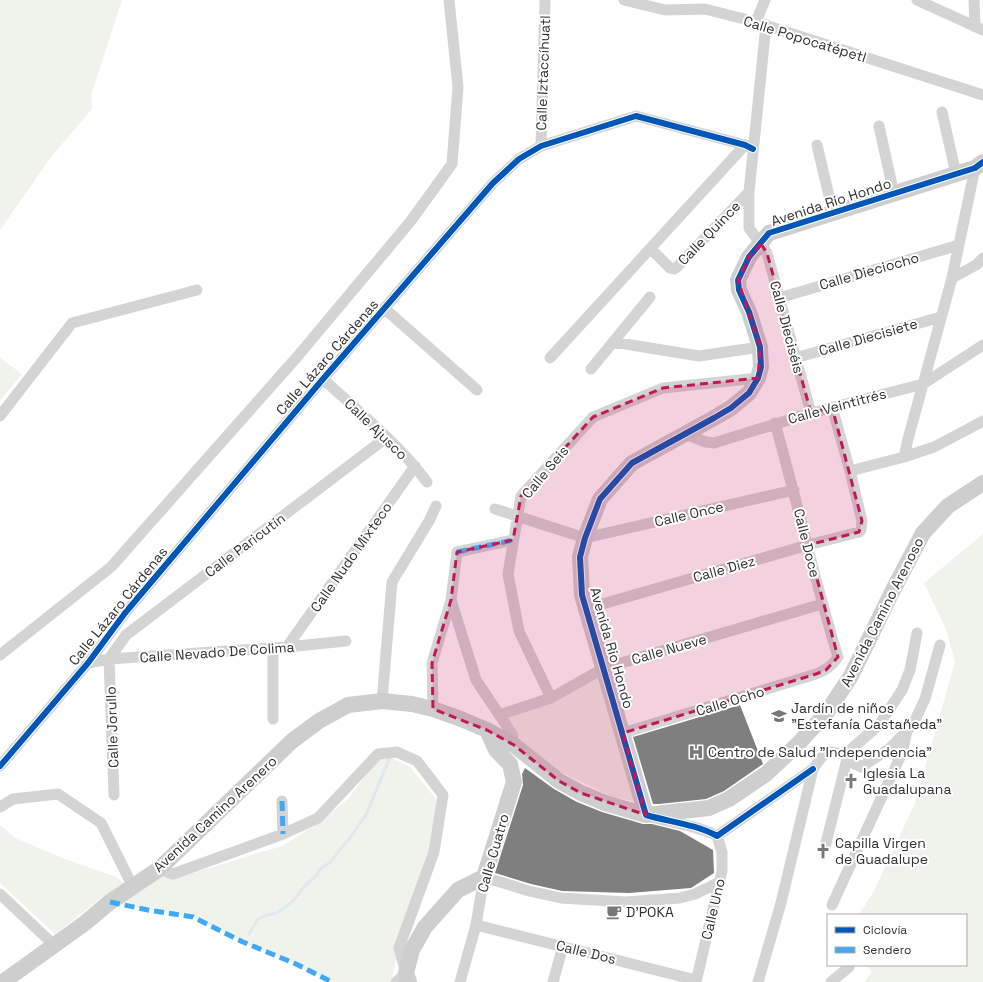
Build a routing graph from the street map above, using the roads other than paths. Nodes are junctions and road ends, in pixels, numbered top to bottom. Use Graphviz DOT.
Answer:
graph roads {
  1 [pos="449,0"];
  2 [pos="546,0"];
  3 [pos="624,0"];
  4 [pos="766,0"];
  5 [pos="917,0"];
  6 [pos="974,0"];
  7 [pos="761,24"];
  8 [pos="979,29"];
  9 [pos="983,95"];
  10 [pos="942,112"];
  11 [pos="879,126"];
  12 [pos="817,145"];
  13 [pos="541,146"];
  14 [pos="749,147"];
  15 [pos="979,165"];
  16 [pos="956,174"];
  17 [pos="749,192"];
  18 [pos="894,194"];
  19 [pos="833,213"];
  20 [pos="761,244"];
  21 [pos="959,245"];
  22 [pos="651,249"];
  23 [pos="983,258"];
  24 [pos="952,278"];
  25 [pos="197,290"];
  26 [pos="650,296"];
  27 [pos="779,298"];
  28 [pos="385,309"];
  29 [pos="941,317"];
  30 [pos="613,342"];
  31 [pos="983,345"];
  32 [pos="760,347"];
  33 [pos="550,358"];
  34 [pos="795,358"];
  35 [pos="591,369"];
  36 [pos="758,378"];
  37 [pos="323,379"];
  38 [pos="923,384"];
  39 [pos="477,390"];
  40 [pos="832,407"];
  41 [pos="811,412"];
  42 [pos="0,416"];
  43 [pos="983,422"];
  44 [pos="776,423"];
  45 [pos="685,434"];
  46 [pos="387,437"];
  47 [pos="904,457"];
  48 [pos="415,466"];
  49 [pos="850,471"];
  50 [pos="427,482"];
  51 [pos="983,482"];
  52 [pos="794,490"];
  53 [pos="436,506"];
  54 [pos="495,508"];
  55 [pos="517,515"];
  56 [pos="585,538"];
  57 [pos="513,540"];
  58 [pos="808,546"];
  59 [pos="451,600"];
  60 [pos="822,604"];
  61 [pos="585,609"];
  62 [pos="917,632"];
  63 [pos="346,642"];
  64 [pos="940,645"];
  65 [pos="287,647"];
  66 [pos="273,648"];
  67 [pos="0,655"];
  68 [pos="109,659"];
  69 [pos="88,663"];
  70 [pos="834,663"];
  71 [pos="604,668"];
  72 [pos="551,698"];
  73 [pos="382,701"];
  74 [pos="433,709"];
  75 [pos="499,715"];
  76 [pos="273,719"];
  77 [pos="487,730"];
  78 [pos="907,731"];
  79 [pos="623,733"];
  80 [pos="514,745"];
  81 [pos="848,755"];
  82 [pos="0,766"];
  83 [pos="814,769"];
  84 [pos="114,795"];
  85 [pos="282,801"];
  86 [pos="0,807"];
  87 [pos="646,815"];
  88 [pos="283,834"];
  89 [pos="717,836"];
  90 [pos="825,848"];
  91 [pos="159,869"];
  92 [pos="484,877"];
  93 [pos="720,882"];
  94 [pos="133,886"];
  95 [pos="0,894"];
  96 [pos="832,905"];
  97 [pos="476,925"];
  98 [pos="55,946"];
  99 [pos="563,946"];
  100 [pos="849,967"];
  101 [pos="404,979"];
  102 [pos="696,981"];
  103 [pos="3,982"];
  104 [pos="460,982"];
  105 [pos="553,982"];
  106 [pos="758,982"];
  107 [pos="831,982"];
  1 -- 67 [label="street"];
  2 -- 13 [label="street, Calle Iztaccíhuatl"];
  3 -- 7 [label="street, Calle Popocatépetl"];
  4 -- 7 [label="street, Calle Dieciséis"];
  5 -- 8 [label="street"];
  6 -- 8 [label="street"];
  7 -- 9 [label="street, Calle Popocatépetl"];
  7 -- 14 [label="street, Calle Dieciséis"];
  10 -- 16 [label="street"];
  11 -- 18 [label="street"];
  12 -- 19 [label="street"];
  13 -- 14 [label="street, Calle Lázaro Cárdenas"];
  13 -- 28 [label="street, Calle Lázaro Cárdenas"];
  14 -- 17 [label="street, Calle Dieciséis"];
  14 -- 22 [label="street"];
  15 -- 16 [label="main road, Avenida Río Hondo"];
  15 -- 21 [label="street"];
  16 -- 18 [label="main road, Avenida Río Hondo"];
  17 -- 20 [label="street, Calle Dieciséis"];
  17 -- 22 [label="street, Calle Quince"];
  18 -- 19 [label="main road, Avenida Río Hondo"];
  19 -- 20 [label="main road, Avenida Río Hondo"];
  20 -- 27 [label="street, Calle Dieciséis"];
  20 -- 32 [label="main road, Avenida Río Hondo"];
  21 -- 24 [label="street"];
  21 -- 27 [label="street, Calle Dieciocho"];
  22 -- 33 [label="street"];
  23 -- 24 [label="street"];
  24 -- 29 [label="street"];
  25 -- 42 [label="street"];
  26 -- 30 [label="street"];
  27 -- 34 [label="street, Calle Dieciséis"];
  28 -- 37 [label="street, Calle Lázaro Cárdenas"];
  28 -- 39 [label="street"];
  29 -- 34 [label="street, Calle Diecisiete"];
  29 -- 38 [label="street"];
  30 -- 32 [label="street"];
  30 -- 35 [label="street"];
  31 -- 38 [label="street, Calle Veintitrés"];
  32 -- 36 [label="main road, Avenida Río Hondo"];
  34 -- 41 [label="street, Calle Dieciséis"];
  36 -- 45 [label="main road, Avenida Río Hondo"];
  36 -- 55 [label="street, Calle Seis"];
  37 -- 46 [label="street, Calle Ajusco"];
  37 -- 69 [label="street, Calle Lázaro Cárdenas"];
  38 -- 40 [label="street, Calle Veintitrés"];
  38 -- 47 [label="street"];
  40 -- 41 [label="street, Calle Veintitrés"];
  40 -- 49 [label="street"];
  41 -- 44 [label="street, Calle Veintitrés"];
  43 -- 47 [label="street"];
  44 -- 45 [label="street, Calle Veintitrés"];
  44 -- 52 [label="street, Calle Doce"];
  45 -- 56 [label="main road, Avenida Río Hondo"];
  46 -- 48 [label="street, Calle Ajusco"];
  46 -- 68 [label="street, Calle Paricutín"];
  47 -- 49 [label="street"];
  48 -- 50 [label="street, Calle Ajusco"];
  48 -- 65 [label="street, Calle Nudo Mixteco"];
  49 -- 58 [label="street, Calle Diez"];
  51 -- 87 [label="main road, Avenida Camino Arenoso"];
  52 -- 56 [label="street, Calle Once"];
  52 -- 58 [label="street, Calle Doce"];
  53 -- 73 [label="street"];
  54 -- 55 [label="street"];
  55 -- 56 [label="street"];
  55 -- 57 [label="street, Calle Seis"];
  56 -- 61 [label="main road, Avenida Río Hondo"];
  57 -- 59 [label="street"];
  57 -- 72 [label="street, Calle Seis"];
  58 -- 60 [label="street, Calle Doce"];
  58 -- 61 [label="street, Calle Diez"];
  59 -- 74 [label="street"];
  59 -- 75 [label="street"];
  60 -- 70 [label="street, Calle Doce"];
  60 -- 71 [label="street, Calle Nueve"];
  61 -- 71 [label="main road, Avenida Río Hondo"];
  62 -- 81 [label="street"];
  63 -- 65 [label="street, Calle Nevado De Colima"];
  64 -- 78 [label="street"];
  65 -- 66 [label="street, Calle Nevado De Colima"];
  66 -- 68 [label="street, Calle Nevado De Colima"];
  66 -- 76 [label="street"];
  68 -- 69 [label="street, Calle Nevado De Colima"];
  68 -- 84 [label="street, Calle Jorullo"];
  69 -- 82 [label="street, Calle Lázaro Cárdenas"];
  70 -- 79 [label="street, Calle Ocho"];
  71 -- 72 [label="street, Calle Nueve"];
  71 -- 79 [label="main road, Avenida Río Hondo"];
  72 -- 75 [label="street, Calle Nueve"];
  73 -- 74 [label="main road, Avenida Camino Arenoso"];
  73 -- 91 [label="main road, Avenida Camino Arenero"];
  74 -- 77 [label="main road, Avenida Camino Arenoso"];
  75 -- 80 [label="street"];
  77 -- 80 [label="main road, Avenida Camino Arenoso"];
  77 -- 92 [label="main road, Calle Cuatro"];
  78 -- 81 [label="street"];
  78 -- 96 [label="street"];
  79 -- 87 [label="main road, Avenida Río Hondo"];
  80 -- 87 [label="main road, Avenida Camino Arenoso"];
  81 -- 83 [label="street"];
  81 -- 90 [label="street"];
  83 -- 89 [label="street"];
  83 -- 106 [label="street"];
  85 -- 88 [label="street"];
  86 -- 94 [label="street"];
  87 -- 89 [label="street"];
  88 -- 91 [label="street"];
  88 -- 101 [label="street"];
  89 -- 93 [label="street, Calle Uno"];
  91 -- 94 [label="main road, Avenida Camino Arenero"];
  92 -- 93 [label="street"];
  92 -- 97 [label="street, Calle Cuatro"];
  92 -- 101 [label="main road"];
  93 -- 102 [label="street, Calle Uno"];
  94 -- 98 [label="main road, Avenida Camino Arenero"];
  95 -- 98 [label="street"];
  97 -- 99 [label="street, Calle Dos"];
  97 -- 104 [label="street, Calle Cuatro"];
  98 -- 103 [label="main road, Avenida Camino Arenero"];
  99 -- 102 [label="street, Calle Dos"];
  99 -- 105 [label="street"];
  100 -- 107 [label="street"];
}
